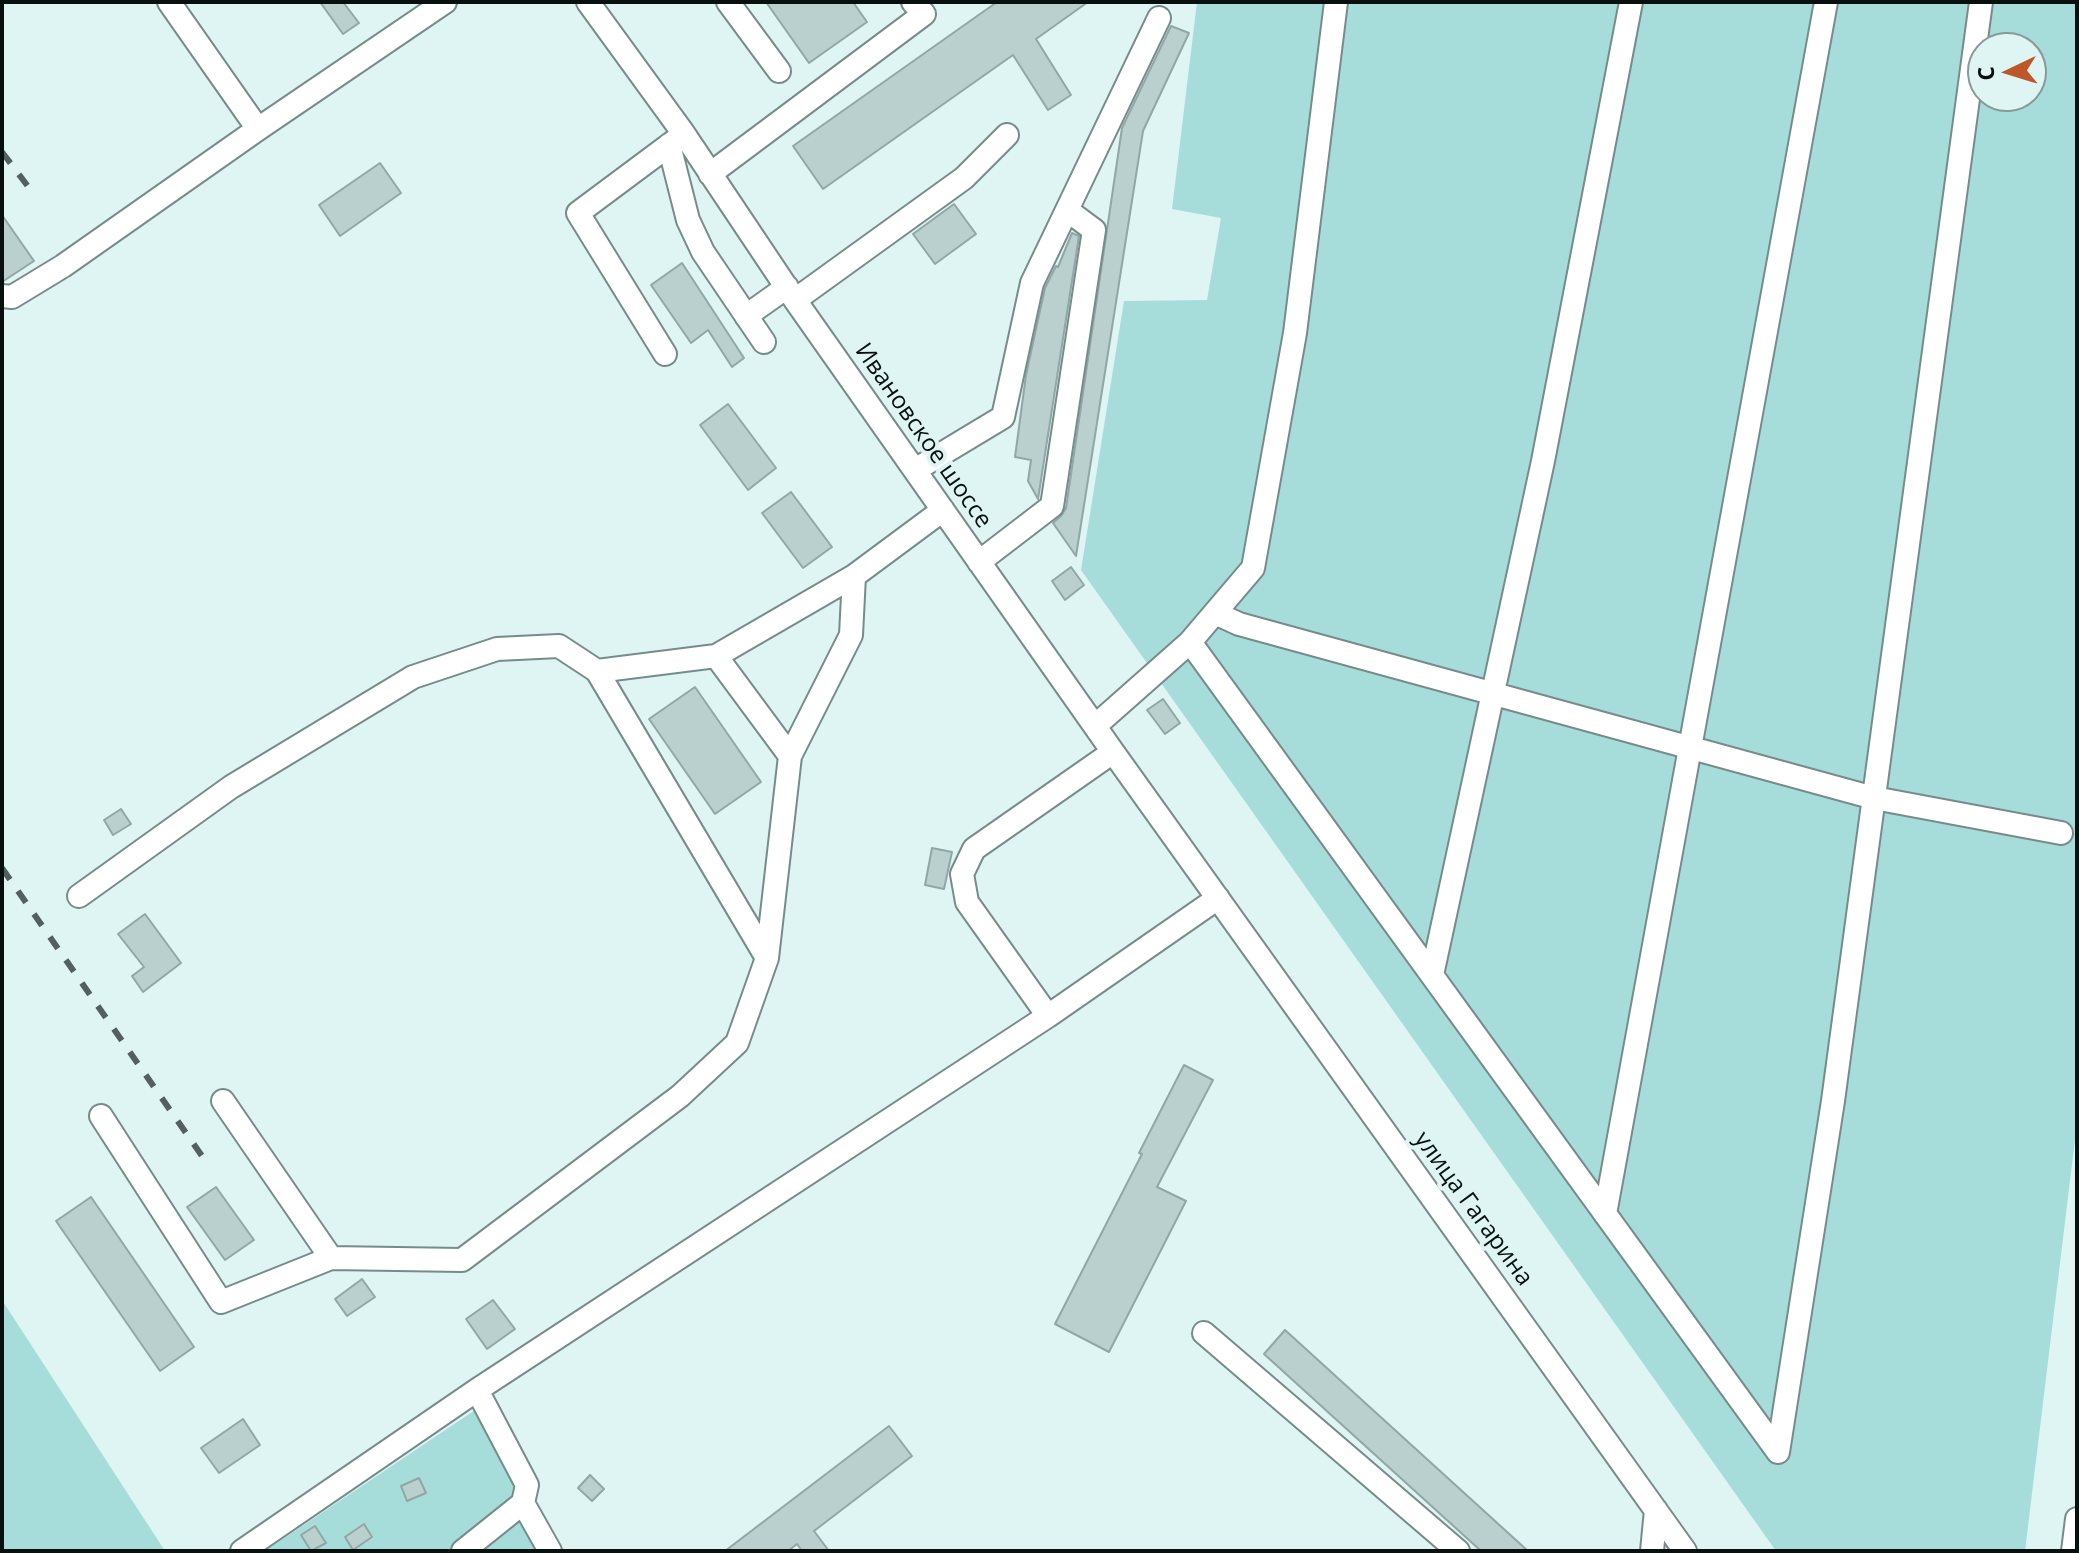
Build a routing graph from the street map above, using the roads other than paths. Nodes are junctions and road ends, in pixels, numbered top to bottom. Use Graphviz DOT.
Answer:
graph roads {
  1 [pos="169,2"];
  2 [pos="445,2"];
  3 [pos="588,2"];
  4 [pos="728,2"];
  5 [pos="913,2"];
  6 [pos="1336,2"];
  7 [pos="1631,2"];
  8 [pos="1826,2"];
  9 [pos="1981,2"];
  10 [pos="1159,18"];
  11 [pos="779,71"];
  12 [pos="258,129"];
  13 [pos="1007,135"];
  14 [pos="677,140"];
  15 [pos="710,174"];
  16 [pos="1067,210"];
  17 [pos="791,294"];
  18 [pos="2,296"];
  19 [pos="746,316"];
  20 [pos="764,342"];
  21 [pos="665,354"];
  22 [pos="915,470"];
  23 [pos="943,510"];
  24 [pos="979,562"];
  25 [pos="854,576"];
  26 [pos="1215,613"];
  27 [pos="1190,642"];
  28 [pos="716,656"];
  29 [pos="597,671"];
  30 [pos="1492,695"];
  31 [pos="1095,726"];
  32 [pos="1690,748"];
  33 [pos="1113,752"];
  34 [pos="790,756"];
  35 [pos="1874,798"];
  36 [pos="2061,833"];
  37 [pos="79,896"];
  38 [pos="1218,898"];
  39 [pos="767,958"];
  40 [pos="1432,975"];
  41 [pos="1048,1016"];
  42 [pos="223,1101"];
  43 [pos="101,1116"];
  44 [pos="1605,1214"];
  45 [pos="331,1258"];
  46 [pos="1204,1333"];
  47 [pos="477,1390"];
  48 [pos="523,1503"];
  49 [pos="1656,1510"];
  50 [pos="2077,1519"];
  51 [pos="242,1551"];
  52 [pos="463,1551"];
  53 [pos="550,1551"];
  54 [pos="1458,1551"];
  55 [pos="1652,1551"];
  56 [pos="1685,1551"];
  57 [pos="2073,1551"];
  1 -- 12 [label="street"];
  2 -- 12 [label="street"];
  3 -- 14 [label="street, Ивановское шоссе"];
  4 -- 11 [label="street"];
  5 -- 15 [label="street"];
  6 -- 26 [label="street"];
  7 -- 30 [label="street"];
  8 -- 32 [label="street"];
  9 -- 35 [label="street"];
  10 -- 16 [label="street"];
  12 -- 18 [label="street"];
  13 -- 17 [label="street"];
  14 -- 15 [label="street, Ивановское шоссе"];
  14 -- 19 [label="street"];
  14 -- 21 [label="street"];
  15 -- 17 [label="street, Ивановское шоссе"];
  16 -- 22 [label="street"];
  16 -- 24 [label="street"];
  17 -- 19 [label="street"];
  17 -- 22 [label="street, Ивановское шоссе"];
  19 -- 20 [label="street"];
  22 -- 23 [label="street, Ивановское шоссе"];
  23 -- 24 [label="street, Ивановское шоссе"];
  23 -- 25 [label="street"];
  24 -- 31 [label="street, Ивановское шоссе"];
  25 -- 28 [label="street"];
  25 -- 34 [label="street"];
  26 -- 27 [label="street"];
  26 -- 30 [label="street"];
  27 -- 31 [label="street"];
  27 -- 40 [label="street"];
  28 -- 29 [label="street"];
  28 -- 34 [label="street"];
  29 -- 37 [label="street"];
  29 -- 39 [label="street"];
  30 -- 32 [label="street"];
  30 -- 40 [label="street"];
  31 -- 33 [label="street, Ивановское шоссе"];
  32 -- 35 [label="street"];
  32 -- 44 [label="street"];
  33 -- 38 [label="street, Ивановское шоссе"];
  33 -- 41 [label="street"];
  34 -- 39 [label="street"];
  35 -- 36 [label="street"];
  35 -- 44 [label="street"];
  38 -- 41 [label="street"];
  38 -- 49 [label="street, улица Гагарина"];
  39 -- 45 [label="street"];
  40 -- 44 [label="street"];
  41 -- 47 [label="street"];
  42 -- 45 [label="street"];
  43 -- 45 [label="street"];
  46 -- 54 [label="street"];
  47 -- 48 [label="street"];
  47 -- 51 [label="street"];
  48 -- 52 [label="street"];
  48 -- 53 [label="street"];
  49 -- 55 [label="street"];
  49 -- 56 [label="street, улица Гагарина"];
  50 -- 57 [label="street"];
}
